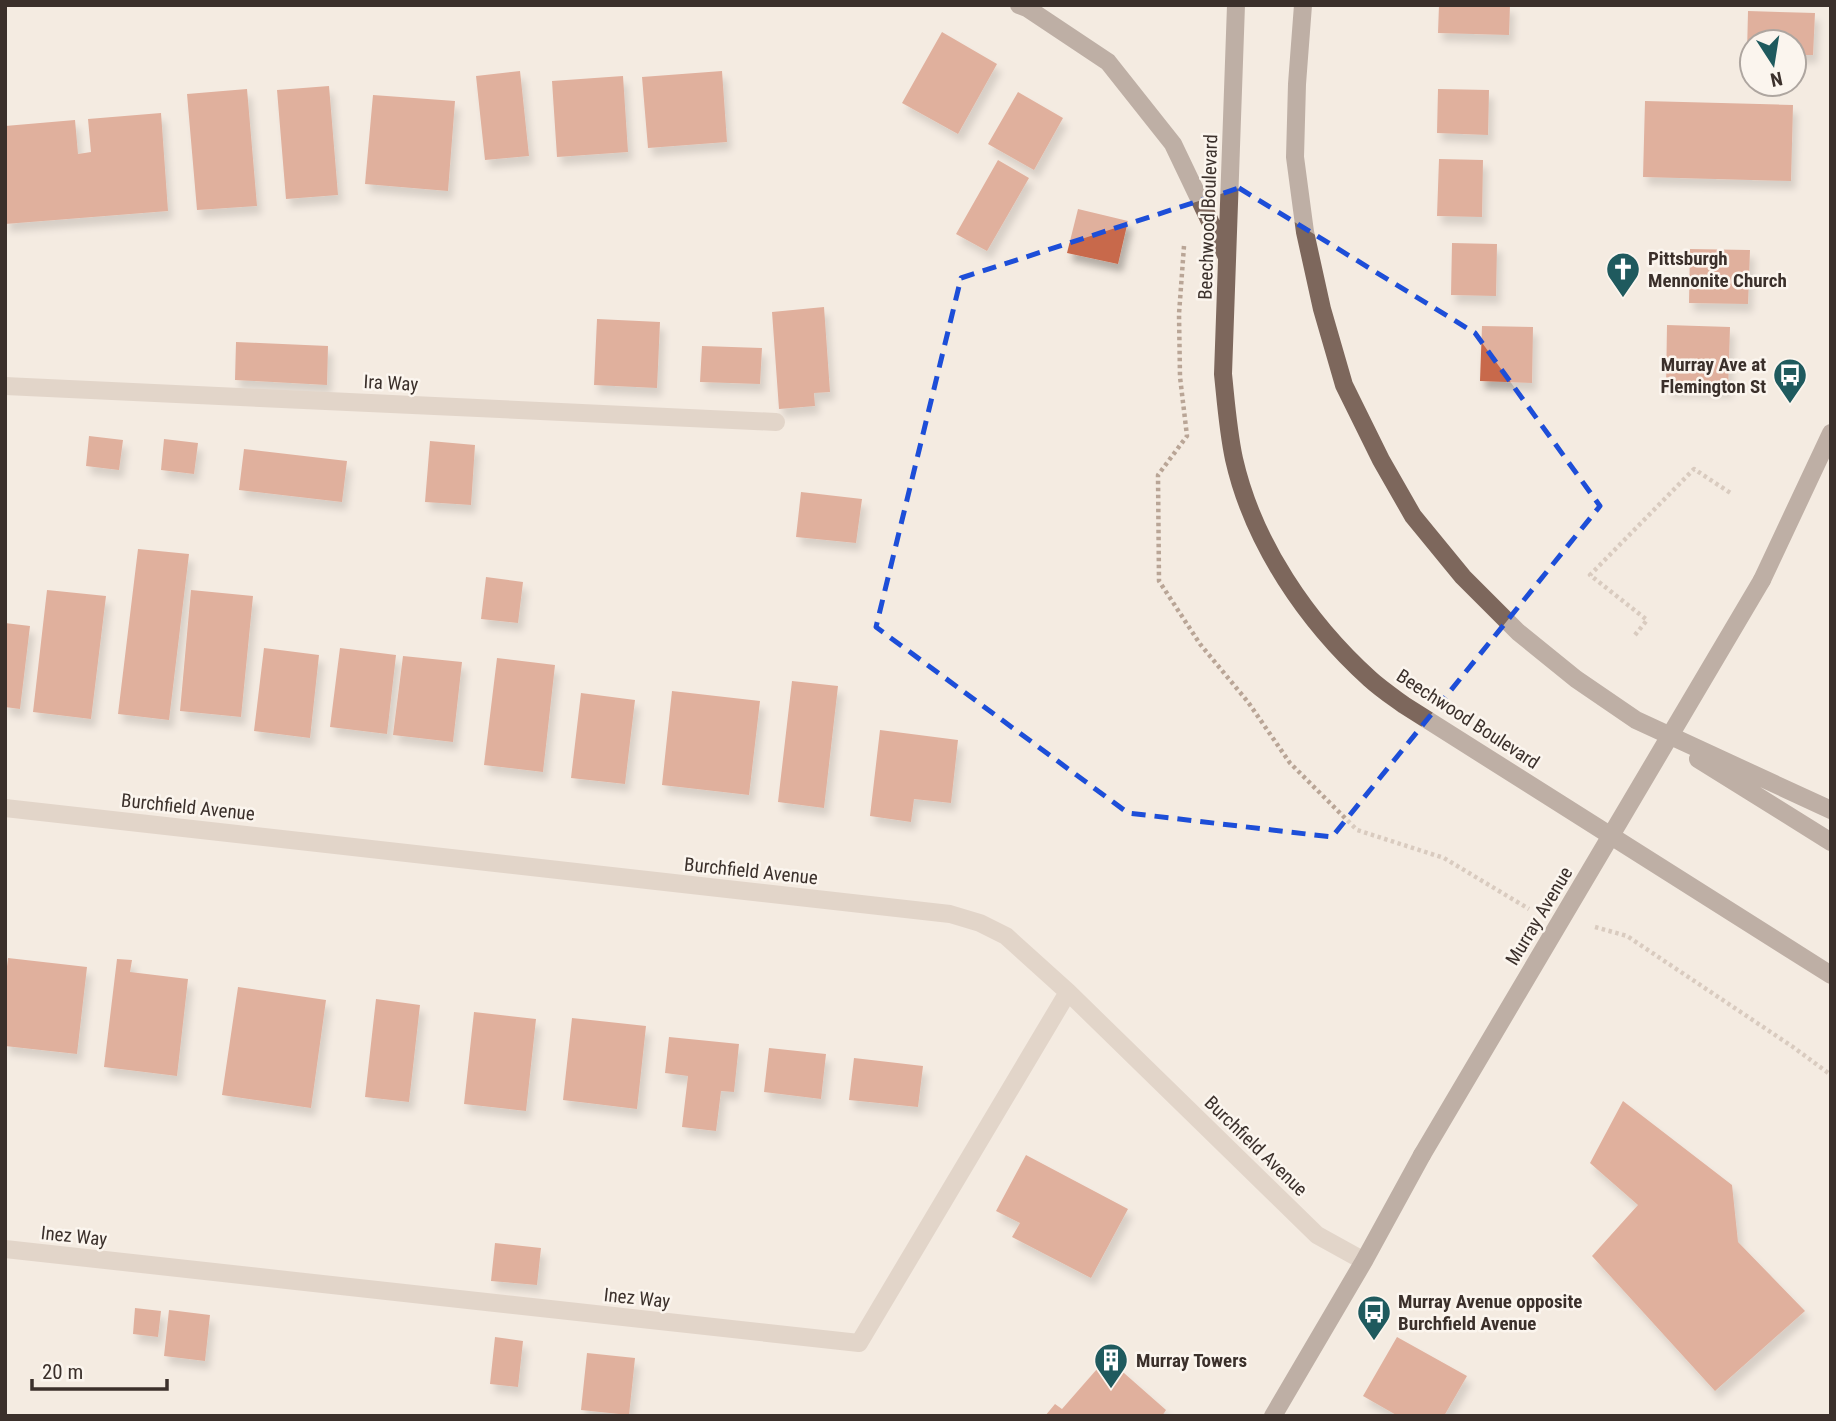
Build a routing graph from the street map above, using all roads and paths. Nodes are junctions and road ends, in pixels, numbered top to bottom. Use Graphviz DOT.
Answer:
graph roads {
  1 [pos="1236,5"];
  2 [pos="1303,5"];
  3 [pos="1025,6"];
  4 [pos="1185,238"];
  5 [pos="1227,258"];
  6 [pos="5,386"];
  7 [pos="776,422"];
  8 [pos="1831,433"];
  9 [pos="1732,494"];
  10 [pos="1635,635"];
  11 [pos="1636,720"];
  12 [pos="5,808"];
  13 [pos="1831,810"];
  14 [pos="1831,842"];
  15 [pos="1539,912"];
  16 [pos="1589,925"];
  17 [pos="1831,975"];
  18 [pos="1068,992"];
  19 [pos="1831,1076"];
  20 [pos="5,1250"];
  21 [pos="1364,1261"];
  22 [pos="1273,1416"];
  1 -- 5 [label="main road, Beechwood Boulevard"];
  2 -- 11 [label="main road"];
  3 -- 5 [label="main road"];
  4 -- 15 [label="path"];
  5 -- 17 [label="main road, Beechwood Boulevard"];
  6 -- 7 [label="street, Ira Way"];
  8 -- 21 [label="main road, Murray Avenue, bridge"];
  9 -- 10 [label="path"];
  11 -- 13 [label="main road"];
  11 -- 14 [label="main road"];
  12 -- 18 [label="street, Burchfield Avenue"];
  16 -- 19 [label="path"];
  18 -- 20 [label="street, Inez Way"];
  18 -- 21 [label="street, Burchfield Avenue"];
  21 -- 22 [label="main road, Murray Avenue"];
}
